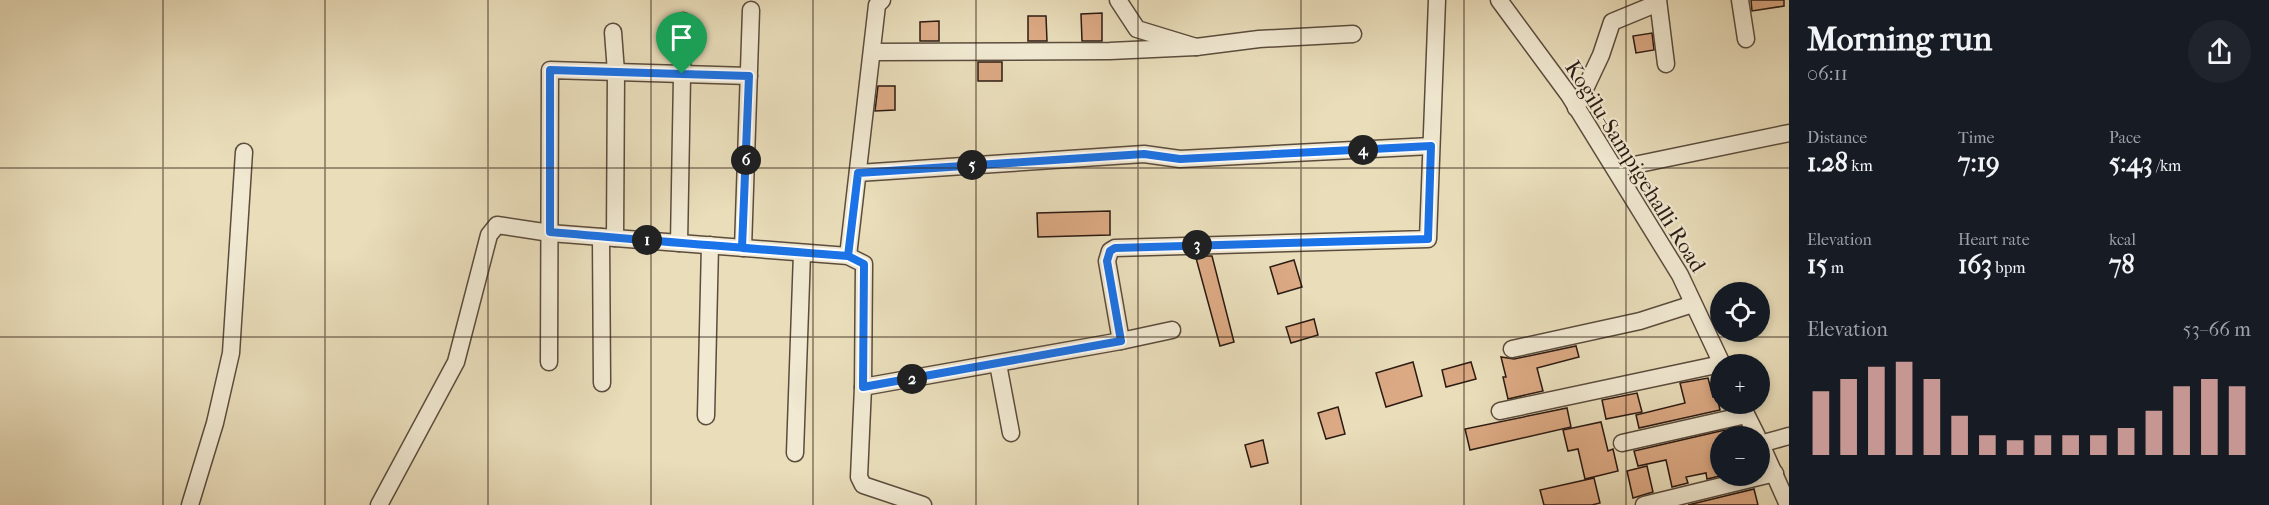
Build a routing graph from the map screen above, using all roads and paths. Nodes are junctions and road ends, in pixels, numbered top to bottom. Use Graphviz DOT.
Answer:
graph roads {
  1 [pos="882,0"];
  2 [pos="1118,0"];
  3 [pos="1437,0"];
  4 [pos="1499,0"];
  5 [pos="1740,0"];
  6 [pos="1658,2"];
  7 [pos="751,10"];
  8 [pos="683,21"];
  9 [pos="612,32"];
  10 [pos="1353,34"];
  11 [pos="1746,39"];
  12 [pos="1196,47"];
  13 [pos="872,52"];
  14 [pos="1666,64"];
  15 [pos="616,72"];
  16 [pos="682,74"];
  17 [pos="749,76"];
  18 [pos="1576,108"];
  19 [pos="1789,133"];
  20 [pos="1431,146"];
  21 [pos="244,153"];
  22 [pos="1615,169"];
  23 [pos="858,173"];
  24 [pos="550,232"];
  25 [pos="608,237"];
  26 [pos="679,243"];
  27 [pos="710,245"];
  28 [pos="742,248"];
  29 [pos="802,253"];
  30 [pos="848,256"];
  31 [pos="1693,304"];
  32 [pos="1172,330"];
  33 [pos="1121,341"];
  34 [pos="1512,349"];
  35 [pos="1717,354"];
  36 [pos="549,362"];
  37 [pos="998,364"];
  38 [pos="1710,367"];
  39 [pos="602,383"];
  40 [pos="863,387"];
  41 [pos="1500,411"];
  42 [pos="1726,414"];
  43 [pos="706,416"];
  44 [pos="1011,433"];
  45 [pos="1789,436"];
  46 [pos="1770,439"];
  47 [pos="1622,443"];
  48 [pos="795,453"];
  49 [pos="1770,463"];
  50 [pos="1775,473"];
  51 [pos="190,505"];
  52 [pos="379,505"];
  53 [pos="923,505"];
  54 [pos="1644,505"];
  55 [pos="1788,505"];
  1 -- 13 [label="street"];
  2 -- 12 [label="street"];
  3 -- 20 [label="street"];
  4 -- 18 [label="street, Kogilu-Sampigehalli Road"];
  5 -- 11 [label="street"];
  6 -- 14 [label="street"];
  6 -- 18 [label="street"];
  7 -- 17 [label="street"];
  8 -- 16 [label="street"];
  9 -- 15 [label="street"];
  10 -- 12 [label="street"];
  12 -- 13 [label="street"];
  13 -- 23 [label="street"];
  15 -- 16 [label="street"];
  15 -- 24 [label="street"];
  15 -- 25 [label="street"];
  16 -- 17 [label="street"];
  16 -- 26 [label="street"];
  17 -- 28 [label="street"];
  18 -- 22 [label="street, Kogilu-Sampigehalli Road"];
  19 -- 22 [label="street"];
  20 -- 23 [label="street"];
  20 -- 33 [label="street"];
  21 -- 51 [label="street"];
  22 -- 31 [label="street, Kogilu-Sampigehalli Road"];
  23 -- 30 [label="street"];
  24 -- 25 [label="street"];
  24 -- 36 [label="street"];
  24 -- 52 [label="street"];
  25 -- 26 [label="street"];
  25 -- 39 [label="street"];
  26 -- 27 [label="street"];
  27 -- 28 [label="street"];
  27 -- 43 [label="street"];
  28 -- 29 [label="street"];
  29 -- 30 [label="street"];
  29 -- 48 [label="street"];
  30 -- 40 [label="street"];
  31 -- 34 [label="street"];
  31 -- 35 [label="street, Kogilu-Sampigehalli Road"];
  32 -- 33 [label="street"];
  33 -- 37 [label="street"];
  37 -- 40 [label="street"];
  37 -- 44 [label="street"];
  38 -- 41 [label="street"];
  40 -- 53 [label="street"];
  42 -- 47 [label="street"];
  45 -- 46 [label="street"];
  49 -- 50 [label="street"];
  50 -- 54 [label="street"];
  50 -- 55 [label="street"];
}
